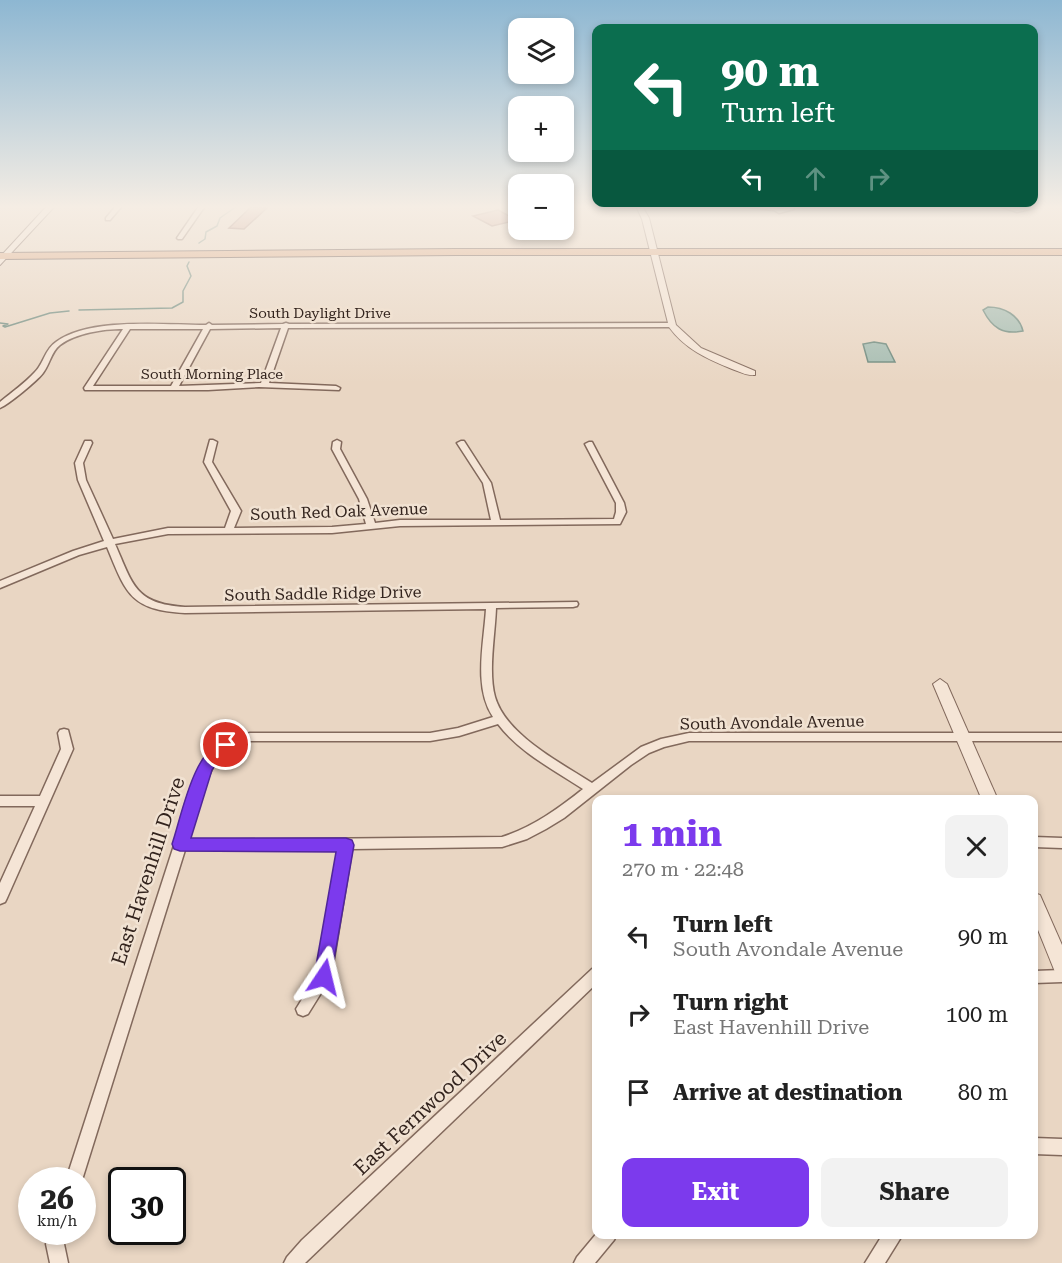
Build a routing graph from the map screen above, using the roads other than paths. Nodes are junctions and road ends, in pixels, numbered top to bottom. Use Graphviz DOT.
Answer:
graph roads {
  1 [pos="656,265"];
  2 [pos="672,324"];
  3 [pos="209,325"];
  4 [pos="286,325"];
  5 [pos="128,326"];
  6 [pos="752,373"];
  7 [pos="264,386"];
  8 [pos="174,388"];
  9 [pos="336,388"];
  10 [pos="0,406"];
  11 [pos="213,442"];
  12 [pos="337,442"];
  13 [pos="88,443"];
  14 [pos="461,443"];
  15 [pos="589,444"];
  16 [pos="496,522"];
  17 [pos="371,525"];
  18 [pos="229,530"];
  19 [pos="110,542"];
  20 [pos="0,585"];
  21 [pos="573,604"];
  22 [pos="491,605"];
  23 [pos="940,684"];
  24 [pos="500,719"];
  25 [pos="64,733"];
  26 [pos="963,736"];
  27 [pos="1062,736"];
  28 [pos="592,789"];
  29 [pos="988,795"];
  30 [pos="0,801"];
  31 [pos="44,801"];
  32 [pos="1038,842"];
  33 [pos="1062,843"];
  34 [pos="180,844"];
  35 [pos="346,845"];
  36 [pos="0,898"];
  37 [pos="1038,909"];
  38 [pos="1062,966"];
  39 [pos="1038,976"];
  40 [pos="1062,976"];
  41 [pos="592,979"];
  42 [pos="303,1010"];
  43 [pos="1038,1146"];
  44 [pos="1062,1147"];
  45 [pos="78,1167"];
  46 [pos="604,1239"];
  47 [pos="891,1239"];
  48 [pos="55,1245"];
  49 [pos="58,1263"];
  50 [pos="293,1263"];
  51 [pos="583,1263"];
  52 [pos="874,1263"];
  1 -- 2 [label="street"];
  2 -- 4 [label="street, South Daylight Drive"];
  2 -- 6 [label="street"];
  3 -- 4 [label="street, South Daylight Drive"];
  3 -- 5 [label="street, South Daylight Drive"];
  3 -- 8 [label="street"];
  4 -- 7 [label="street"];
  5 -- 8 [label="street, South Morning Place"];
  5 -- 10 [label="street, South Daylight Drive"];
  7 -- 8 [label="street, South Morning Place"];
  7 -- 9 [label="street, South Morning Place"];
  11 -- 18 [label="street"];
  12 -- 17 [label="street"];
  13 -- 19 [label="street, South Saddle Ridge Drive"];
  14 -- 16 [label="street"];
  15 -- 16 [label="street, South Red Oak Avenue"];
  16 -- 17 [label="street, South Red Oak Avenue"];
  17 -- 18 [label="street, South Red Oak Avenue"];
  18 -- 19 [label="street, South Red Oak Avenue"];
  19 -- 20 [label="street, South Red Oak Avenue"];
  19 -- 22 [label="street, South Saddle Ridge Drive"];
  21 -- 22 [label="street, South Saddle Ridge Drive"];
  22 -- 24 [label="street"];
  23 -- 26 [label="street"];
  24 -- 28 [label="street"];
  24 -- 34 [label="street, East Havenhill Drive"];
  25 -- 31 [label="street"];
  26 -- 27 [label="street, South Avondale Avenue"];
  26 -- 28 [label="street, South Avondale Avenue"];
  26 -- 29 [label="street"];
  28 -- 35 [label="street, South Avondale Avenue"];
  30 -- 31 [label="street"];
  31 -- 36 [label="street"];
  32 -- 33 [label="street"];
  34 -- 35 [label="street, South Avondale Avenue"];
  34 -- 45 [label="street, East Havenhill Drive"];
  35 -- 42 [label="street"];
  37 -- 38 [label="street"];
  39 -- 40 [label="street"];
  41 -- 50 [label="street, East Fernwood Drive"];
  43 -- 44 [label="street"];
  46 -- 51 [label="street"];
  47 -- 52 [label="street"];
  48 -- 49 [label="street"];
}
